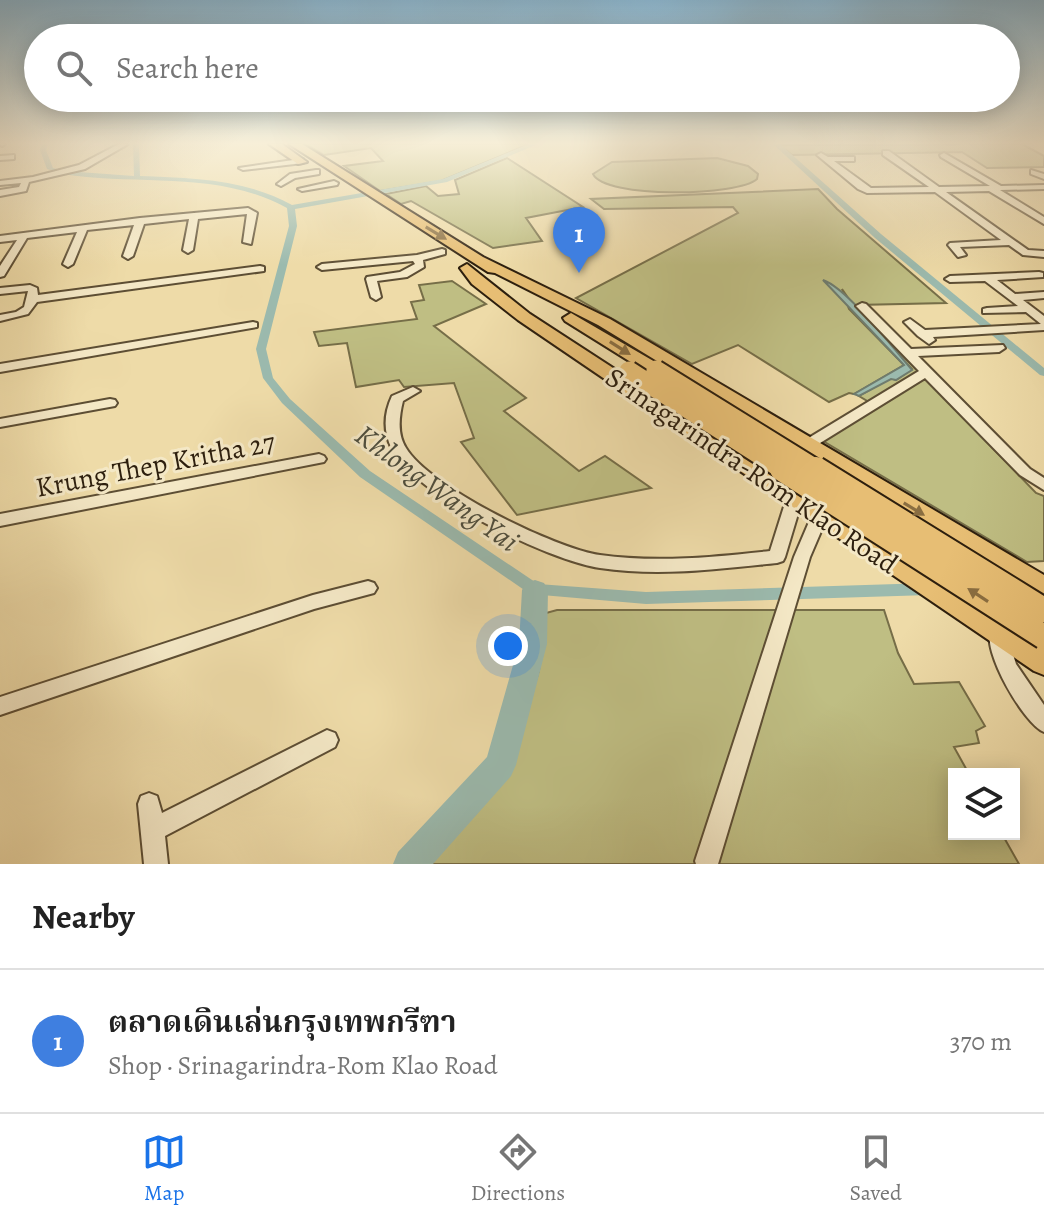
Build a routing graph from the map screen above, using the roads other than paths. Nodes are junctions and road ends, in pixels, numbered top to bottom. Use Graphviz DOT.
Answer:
graph roads {
  1 [pos="24,184"];
  2 [pos="329,184"];
  3 [pos="336,184"];
  4 [pos="358,184"];
  5 [pos="860,184"];
  6 [pos="931,184"];
  7 [pos="990,184"];
  8 [pos="935,187"];
  9 [pos="994,187"];
  10 [pos="1044,187"];
  11 [pos="302,189"];
  12 [pos="0,193"];
  13 [pos="194,216"];
  14 [pos="140,221"];
  15 [pos="1044,221"];
  16 [pos="83,228"];
  17 [pos="23,237"];
  18 [pos="0,239"];
  19 [pos="248,242"];
  20 [pos="1010,242"];
  21 [pos="188,250"];
  22 [pos="442,252"];
  23 [pos="1044,254"];
  24 [pos="961,255"];
  25 [pos="128,256"];
  26 [pos="417,258"];
  27 [pos="68,264"];
  28 [pos="475,265"];
  29 [pos="322,267"];
  30 [pos="260,269"];
  31 [pos="0,274"];
  32 [pos="1039,275"];
  33 [pos="987,277"];
  34 [pos="950,279"];
  35 [pos="0,291"];
  36 [pos="1044,295"];
  37 [pos="376,297"];
  38 [pos="1013,297"];
  39 [pos="33,299"];
  40 [pos="862,306"];
  41 [pos="1028,309"];
  42 [pos="987,311"];
  43 [pos="0,318"];
  44 [pos="910,322"];
  45 [pos="1044,322"];
  46 [pos="253,325"];
  47 [pos="922,334"];
  48 [pos="999,348"];
  49 [pos="941,351"];
  50 [pos="910,353"];
  51 [pos="0,368"];
  52 [pos="927,371"];
  53 [pos="413,391"];
  54 [pos="110,403"];
  55 [pos="0,423"];
  56 [pos="807,445"];
  57 [pos="319,459"];
  58 [pos="852,472"];
  59 [pos="1044,485"];
  60 [pos="795,497"];
  61 [pos="817,513"];
  62 [pos="0,520"];
  63 [pos="1044,587"];
  64 [pos="368,588"];
  65 [pos="1044,610"];
  66 [pos="996,632"];
  67 [pos="1044,637"];
  68 [pos="1044,663"];
  69 [pos="0,706"];
  70 [pos="1044,722"];
  71 [pos="327,740"];
  72 [pos="149,804"];
  73 [pos="152,830"];
  74 [pos="707,861"];
  75 [pos="156,864"];
  1 -- 12 [label="street"];
  2 -- 11 [label="street"];
  3 -- 22 [label="main road, Srinagarindra-Rom Klao Road"];
  4 -- 28 [label="main road, Srinagarindra-Rom Klao Road, one-way"];
  5 -- 8 [label="street"];
  6 -- 8 [label="street"];
  7 -- 9 [label="street"];
  8 -- 9 [label="street"];
  8 -- 20 [label="street"];
  9 -- 10 [label="street"];
  9 -- 15 [label="street"];
  13 -- 14 [label="street"];
  13 -- 19 [label="street"];
  13 -- 21 [label="street"];
  14 -- 16 [label="street"];
  14 -- 25 [label="street"];
  16 -- 17 [label="street"];
  16 -- 27 [label="street"];
  17 -- 18 [label="street"];
  17 -- 31 [label="street"];
  20 -- 23 [label="street"];
  20 -- 24 [label="street"];
  22 -- 26 [label="street"];
  22 -- 28 [label="main road, Srinagarindra-Rom Klao Road"];
  26 -- 29 [label="street"];
  26 -- 37 [label="street"];
  28 -- 56 [label="main road, Srinagarindra-Rom Klao Road"];
  28 -- 60 [label="main road, Srinagarindra-Rom Klao Road"];
  28 -- 65 [label="main road, Srinagarindra-Rom Klao Road, one-way, bridge"];
  67 -- 28 [label="main road, Srinagarindra-Rom Klao Road, one-way, bridge"];
  30 -- 39 [label="street"];
  32 -- 33 [label="street"];
  33 -- 34 [label="street"];
  33 -- 38 [label="street"];
  35 -- 39 [label="street"];
  36 -- 38 [label="street"];
  38 -- 41 [label="street"];
  39 -- 43 [label="street"];
  40 -- 50 [label="street"];
  41 -- 42 [label="street"];
  41 -- 45 [label="street"];
  44 -- 47 [label="street"];
  45 -- 47 [label="street"];
  46 -- 51 [label="street"];
  47 -- 49 [label="street"];
  48 -- 49 [label="street"];
  49 -- 50 [label="street"];
  50 -- 52 [label="street"];
  52 -- 56 [label="street"];
  52 -- 59 [label="street"];
  53 -- 60 [label="street"];
  54 -- 55 [label="street"];
  56 -- 58 [label="main road, Srinagarindra-Rom Klao Road"];
  57 -- 62 [label="street, Krung Thep Kritha 27"];
  58 -- 61 [label="main road"];
  58 -- 63 [label="main road, Srinagarindra-Rom Klao Road, one-way"];
  60 -- 61 [label="main road, Srinagarindra-Rom Klao Road"];
  61 -- 66 [label="main road, Srinagarindra-Rom Klao Road"];
  61 -- 74 [label="street"];
  64 -- 69 [label="street"];
  66 -- 68 [label="main road, Srinagarindra-Rom Klao Road"];
  66 -- 70 [label="street"];
  71 -- 73 [label="street"];
  72 -- 73 [label="street"];
  73 -- 75 [label="street"];
}
